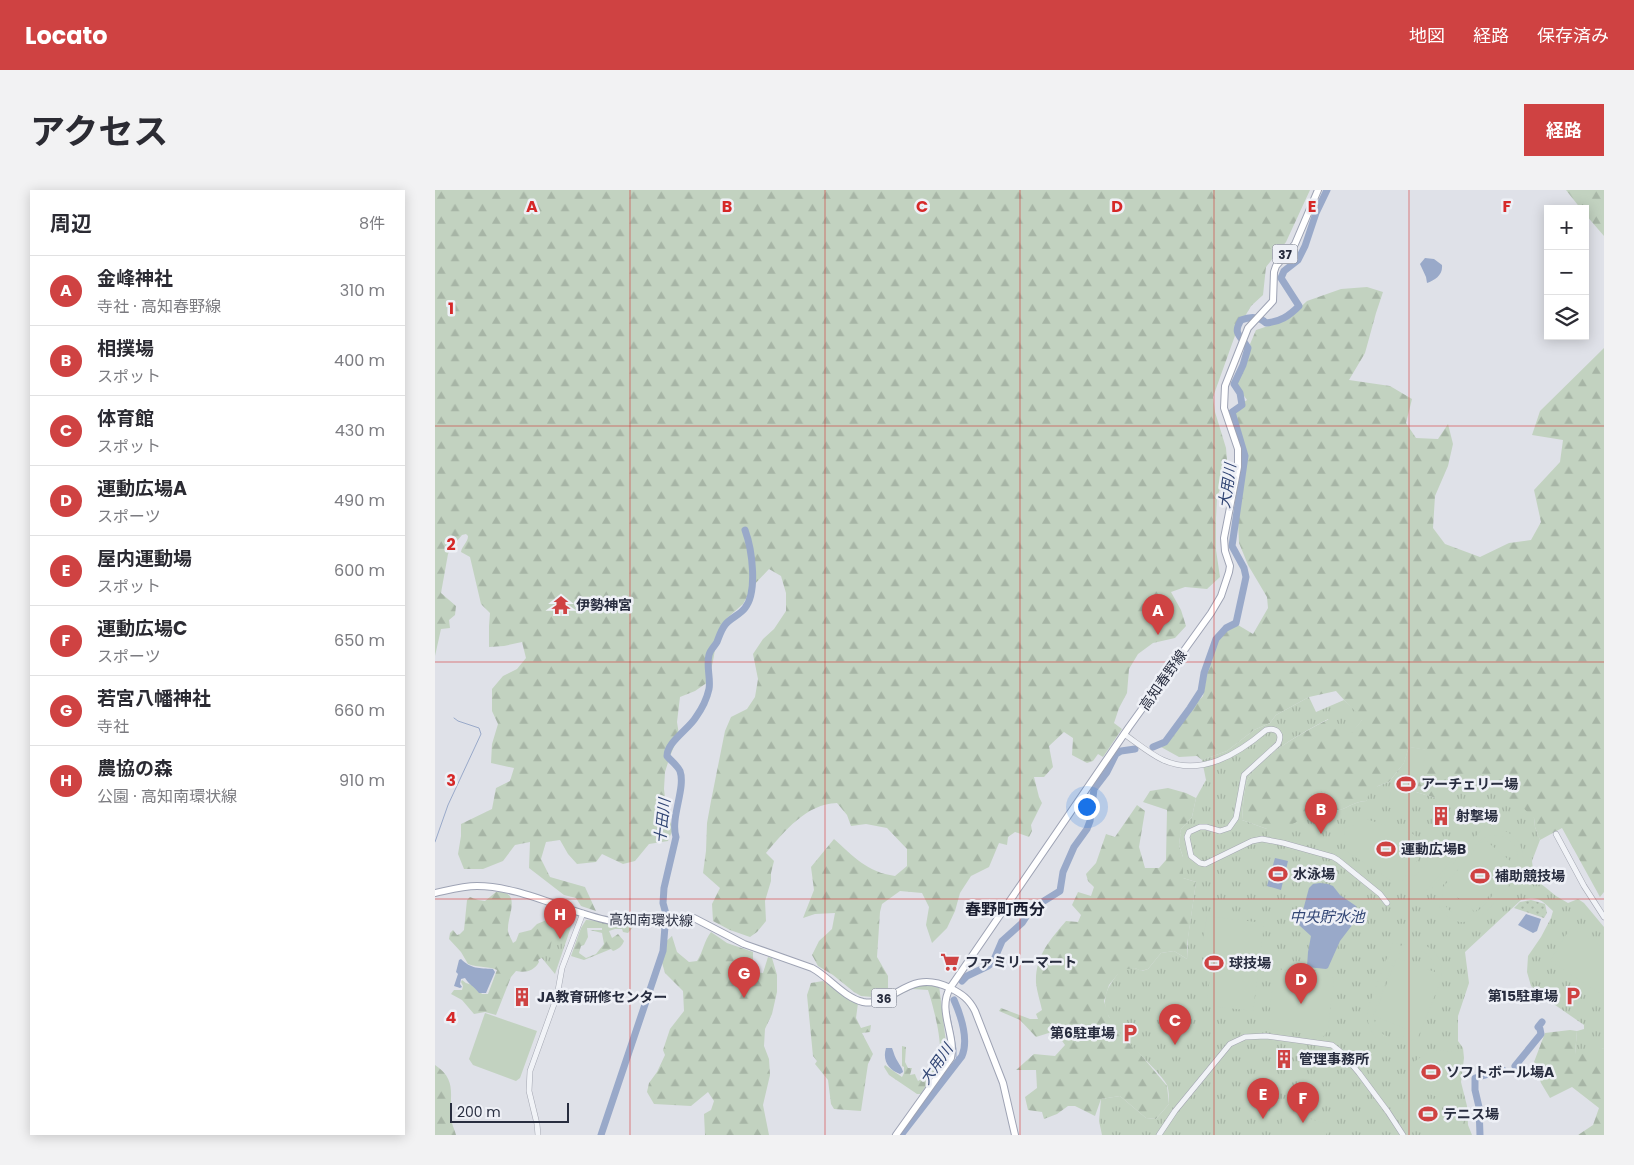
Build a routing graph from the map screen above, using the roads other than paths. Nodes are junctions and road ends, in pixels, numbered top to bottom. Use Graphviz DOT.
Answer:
graph roads {
  1 [pos="1318,190"];
  2 [pos="1124,734"];
  3 [pos="1556,834"];
  4 [pos="435,893"];
  5 [pos="1387,903"];
  6 [pos="583,913"];
  7 [pos="1604,917"];
  8 [pos="950,988"];
  9 [pos="538,1135"];
  10 [pos="896,1135"];
  11 [pos="1015,1135"];
  12 [pos="1159,1135"];
  13 [pos="1403,1135"];
  1 -- 2 [label="main road, 高知春野線 / 37"];
  2 -- 5 [label="street"];
  2 -- 8 [label="main road, 高知春野線 / 37"];
  3 -- 7 [label="street"];
  4 -- 6 [label="main road, 高知南環状線 / 36"];
  6 -- 8 [label="main road, 高知南環状線 / 36"];
  6 -- 9 [label="street"];
  8 -- 10 [label="main road, 高知春野線 / 37"];
  8 -- 11 [label="main road, 高知南環状線 / 36"];
  12 -- 13 [label="street"];
}
